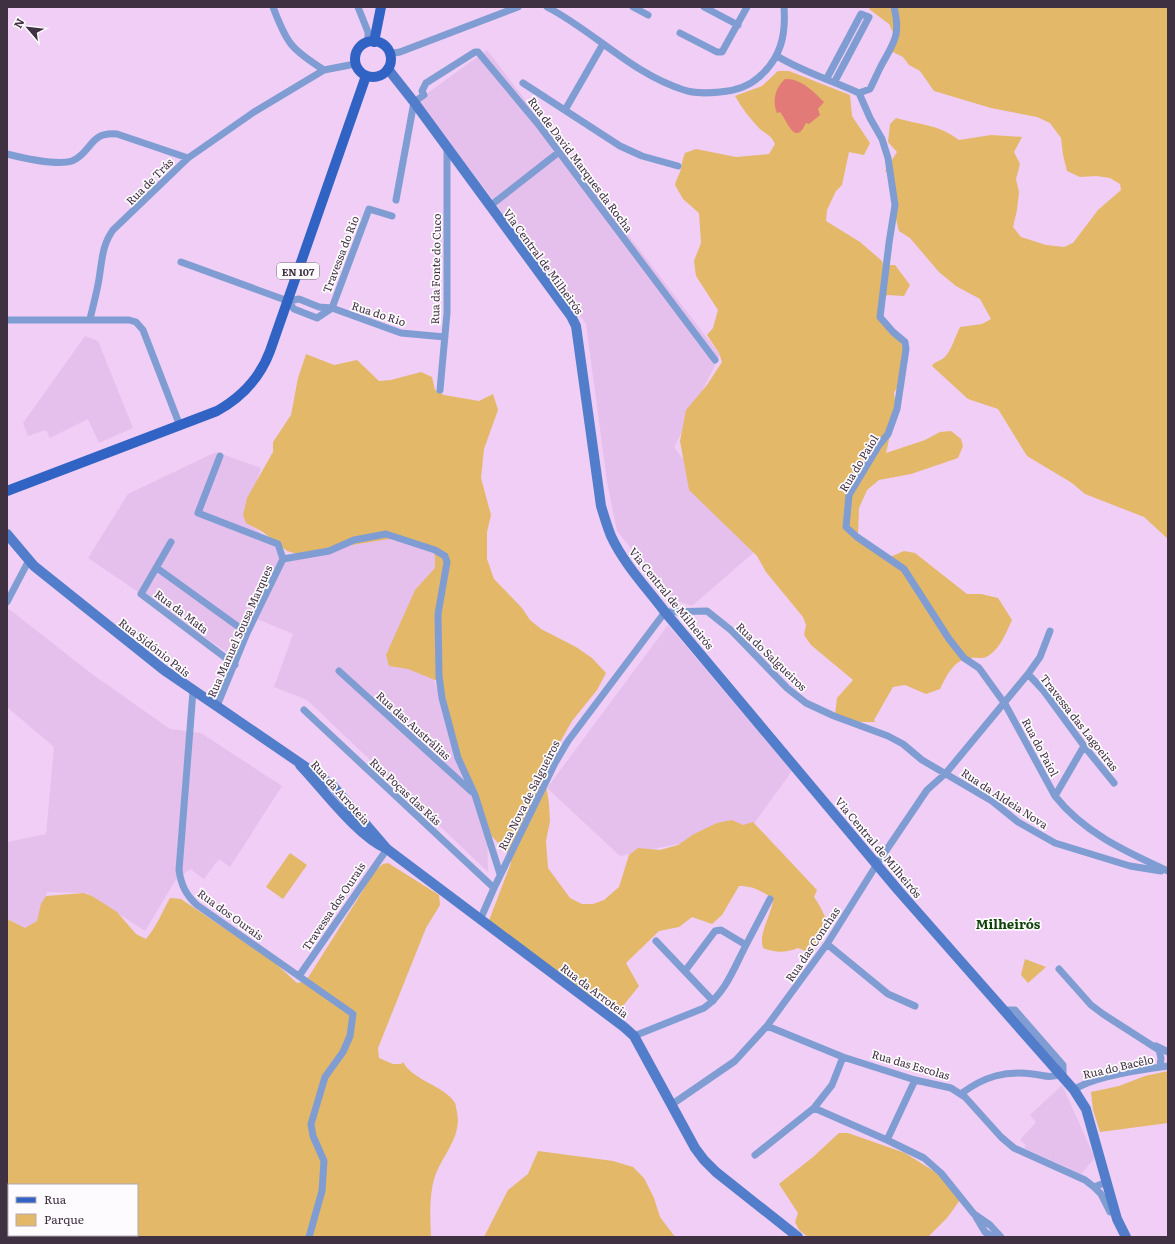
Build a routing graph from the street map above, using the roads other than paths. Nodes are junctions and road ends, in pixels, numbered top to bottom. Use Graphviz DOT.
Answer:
graph roads {
  1 [pos="273,7"];
  2 [pos="358,7"];
  3 [pos="381,7"];
  4 [pos="518,7"];
  5 [pos="547,7"];
  6 [pos="633,7"];
  7 [pos="704,7"];
  8 [pos="747,7"];
  9 [pos="784,7"];
  10 [pos="894,7"];
  11 [pos="648,15"];
  12 [pos="738,25"];
  13 [pos="680,33"];
  14 [pos="371,42"];
  15 [pos="603,44"];
  16 [pos="389,54"];
  17 [pos="777,56"];
  18 [pos="356,64"];
  19 [pos="388,69"];
  20 [pos="324,70"];
  21 [pos="366,76"];
  22 [pos="827,78"];
  23 [pos="835,82"];
  24 [pos="524,83"];
  25 [pos="859,93"];
  26 [pos="414,102"];
  27 [pos="565,110"];
  28 [pos="447,148"];
  29 [pos="559,152"];
  30 [pos="7,154"];
  31 [pos="188,158"];
  32 [pos="678,166"];
  33 [pos="396,200"];
  34 [pos="490,206"];
  35 [pos="392,216"];
  36 [pos="181,262"];
  37 [pos="288,301"];
  38 [pos="332,308"];
  39 [pos="90,319"];
  40 [pos="7,320"];
  41 [pos="445,337"];
  42 [pos="715,360"];
  43 [pos="440,390"];
  44 [pos="180,426"];
  45 [pos="220,456"];
  46 [pos="7,491"];
  47 [pos="7,534"];
  48 [pos="171,542"];
  49 [pos="283,559"];
  50 [pos="29,560"];
  51 [pos="157,568"];
  52 [pos="8,598"];
  53 [pos="665,612"];
  54 [pos="1050,631"];
  55 [pos="247,633"];
  56 [pos="235,665"];
  57 [pos="338,672"];
  58 [pos="1028,674"];
  59 [pos="193,691"];
  60 [pos="1005,704"];
  61 [pos="217,706"];
  62 [pos="304,710"];
  63 [pos="1084,746"];
  64 [pos="300,765"];
  65 [pos="946,773"];
  66 [pos="1114,783"];
  67 [pos="475,795"];
  68 [pos="1055,796"];
  69 [pos="386,850"];
  70 [pos="877,864"];
  71 [pos="1168,872"];
  72 [pos="500,874"];
  73 [pos="494,888"];
  74 [pos="770,899"];
  75 [pos="480,920"];
  76 [pos="656,941"];
  77 [pos="827,944"];
  78 [pos="746,945"];
  79 [pos="1059,969"];
  80 [pos="685,971"];
  81 [pos="299,976"];
  82 [pos="713,1001"];
  83 [pos="914,1006"];
  84 [pos="767,1026"];
  85 [pos="634,1036"];
  86 [pos="1152,1045"];
  87 [pos="1168,1052"];
  88 [pos="843,1057"];
  89 [pos="1168,1066"];
  90 [pos="1160,1067"];
  91 [pos="1062,1076"];
  92 [pos="915,1080"];
  93 [pos="1074,1090"];
  94 [pos="962,1094"];
  95 [pos="671,1105"];
  96 [pos="814,1108"];
  97 [pos="887,1140"];
  98 [pos="755,1155"];
  99 [pos="1107,1182"];
  100 [pos="1094,1187"];
  101 [pos="1114,1210"];
  102 [pos="974,1214"];
  103 [pos="1124,1236"];
  104 [pos="309,1237"];
  105 [pos="798,1237"];
  106 [pos="993,1237"];
  107 [pos="1001,1237"];
  1 -- 20 [label="street"];
  2 -- 14 [label="street"];
  3 -- 14 [label="main road"];
  4 -- 16 [label="street"];
  5 -- 15 [label="street"];
  6 -- 11 [label="street"];
  7 -- 12 [label="street"];
  8 -- 12 [label="street"];
  9 -- 17 [label="street"];
  10 -- 25 [label="street"];
  12 -- 13 [label="street"];
  14 -- 16 [label="main road"];
  14 -- 18 [label="main road"];
  15 -- 17 [label="street"];
  15 -- 27 [label="street"];
  16 -- 19 [label="main road"];
  17 -- 22 [label="street"];
  18 -- 20 [label="street, Rua de Trás"];
  18 -- 21 [label="main road"];
  19 -- 21 [label="main road"];
  19 -- 26 [label="street, Via Central de Milheirós"];
  20 -- 31 [label="street, Rua de Trás"];
  21 -- 37 [label="main road, EN 107"];
  22 -- 23 [label="street"];
  22 -- 23 [label="street"];
  23 -- 25 [label="street"];
  24 -- 27 [label="street"];
  25 -- 60 [label="street, Rua do Paiol"];
  26 -- 28 [label="street, Via Central de Milheirós"];
  26 -- 29 [label="street, Rua de David Marques da Rocha"];
  26 -- 33 [label="street"];
  27 -- 32 [label="street"];
  28 -- 34 [label="street, Via Central de Milheirós"];
  28 -- 41 [label="street, Rua da Fonte do Cuco"];
  29 -- 34 [label="street"];
  29 -- 42 [label="street, Rua de David Marques da Rocha"];
  30 -- 31 [label="street"];
  31 -- 39 [label="street, Rua de Trás"];
  34 -- 53 [label="street, Via Central de Milheirós"];
  35 -- 38 [label="street, Travessa do Rio"];
  36 -- 37 [label="street, Rua do Rio"];
  37 -- 38 [label="street, Rua do Rio"];
  37 -- 38 [label="street, Rua do Rio"];
  37 -- 44 [label="main road, EN 107"];
  38 -- 41 [label="street, Rua do Rio"];
  39 -- 40 [label="street"];
  39 -- 44 [label="street"];
  41 -- 43 [label="street, Rua da Fonte do Cuco"];
  44 -- 46 [label="main road, EN 107"];
  45 -- 49 [label="street, Rua Manuel Sousa Marques"];
  47 -- 50 [label="street, Rua Sidónio Pais"];
  48 -- 51 [label="street, Rua da Mata"];
  49 -- 55 [label="street, Rua Manuel Sousa Marques"];
  49 -- 67 [label="street"];
  50 -- 52 [label="street"];
  50 -- 59 [label="street, Rua Sidónio Pais"];
  51 -- 55 [label="street, Rua da Mata"];
  51 -- 56 [label="street, Rua da Mata"];
  53 -- 65 [label="street, Rua do Salgueiros"];
  53 -- 70 [label="street, Via Central de Milheirós"];
  53 -- 72 [label="street, Rua Nova de Salgueiros"];
  54 -- 58 [label="street, Rua das Conchas"];
  55 -- 56 [label="street, Rua Manuel Sousa Marques"];
  56 -- 61 [label="street, Rua Manuel Sousa Marques"];
  57 -- 67 [label="street, Rua das Austrálias"];
  58 -- 60 [label="street, Rua das Conchas"];
  58 -- 63 [label="street, Travessa das Lagoeiras"];
  59 -- 61 [label="street, Rua Sidónio Pais"];
  59 -- 81 [label="street, Rua dos Ourais"];
  60 -- 65 [label="street, Rua das Conchas"];
  60 -- 68 [label="street, Rua do Paiol"];
  61 -- 64 [label="street, Rua Sidónio Pais"];
  62 -- 73 [label="street, Rua Poças das Rás"];
  63 -- 66 [label="street, Travessa das Lagoeiras"];
  63 -- 68 [label="street"];
  64 -- 69 [label="street, Rua da Arroteia"];
  65 -- 70 [label="street, Rua das Conchas"];
  65 -- 71 [label="street, Rua da Aldeia Nova"];
  67 -- 72 [label="street"];
  68 -- 71 [label="street, Rua do Paiol"];
  69 -- 75 [label="street, Rua da Arroteia"];
  69 -- 81 [label="street, Travessa dos Ourais"];
  70 -- 77 [label="street, Rua das Conchas"];
  70 -- 91 [label="street, Via Central de Milheirós"];
  72 -- 73 [label="street, Rua Nova de Salgueiros"];
  73 -- 75 [label="street, Rua Nova de Salgueiros"];
  74 -- 78 [label="street"];
  75 -- 85 [label="street, Rua da Arroteia"];
  76 -- 80 [label="street"];
  77 -- 83 [label="street"];
  77 -- 84 [label="street, Rua das Conchas"];
  78 -- 80 [label="street"];
  78 -- 82 [label="street"];
  79 -- 86 [label="street"];
  80 -- 82 [label="street"];
  81 -- 104 [label="street, Rua dos Ourais"];
  82 -- 85 [label="street"];
  84 -- 88 [label="street, Rua das Escolas"];
  84 -- 95 [label="street, Rua das Conchas"];
  85 -- 95 [label="street, Rua da Arroteia"];
  86 -- 87 [label="street"];
  86 -- 90 [label="street"];
  88 -- 92 [label="street, Rua das Escolas"];
  88 -- 96 [label="street"];
  89 -- 90 [label="street, Rua do Bacêlo"];
  90 -- 93 [label="street, Rua do Bacêlo"];
  91 -- 93 [label="street, Via Central de Milheirós"];
  91 -- 94 [label="street"];
  92 -- 94 [label="street, Rua das Escolas"];
  92 -- 97 [label="street"];
  93 -- 99 [label="street, Via Central de Milheirós"];
  94 -- 100 [label="street, Rua das Escolas"];
  95 -- 105 [label="street, Rua da Arroteia"];
  96 -- 97 [label="street"];
  96 -- 98 [label="street"];
  97 -- 102 [label="street"];
  99 -- 100 [label="street"];
  99 -- 101 [label="street, Rua das Escolas"];
  100 -- 101 [label="street, Rua das Escolas"];
  101 -- 103 [label="street, Rua das Escolas"];
  102 -- 106 [label="street"];
  102 -- 107 [label="street"];
}
